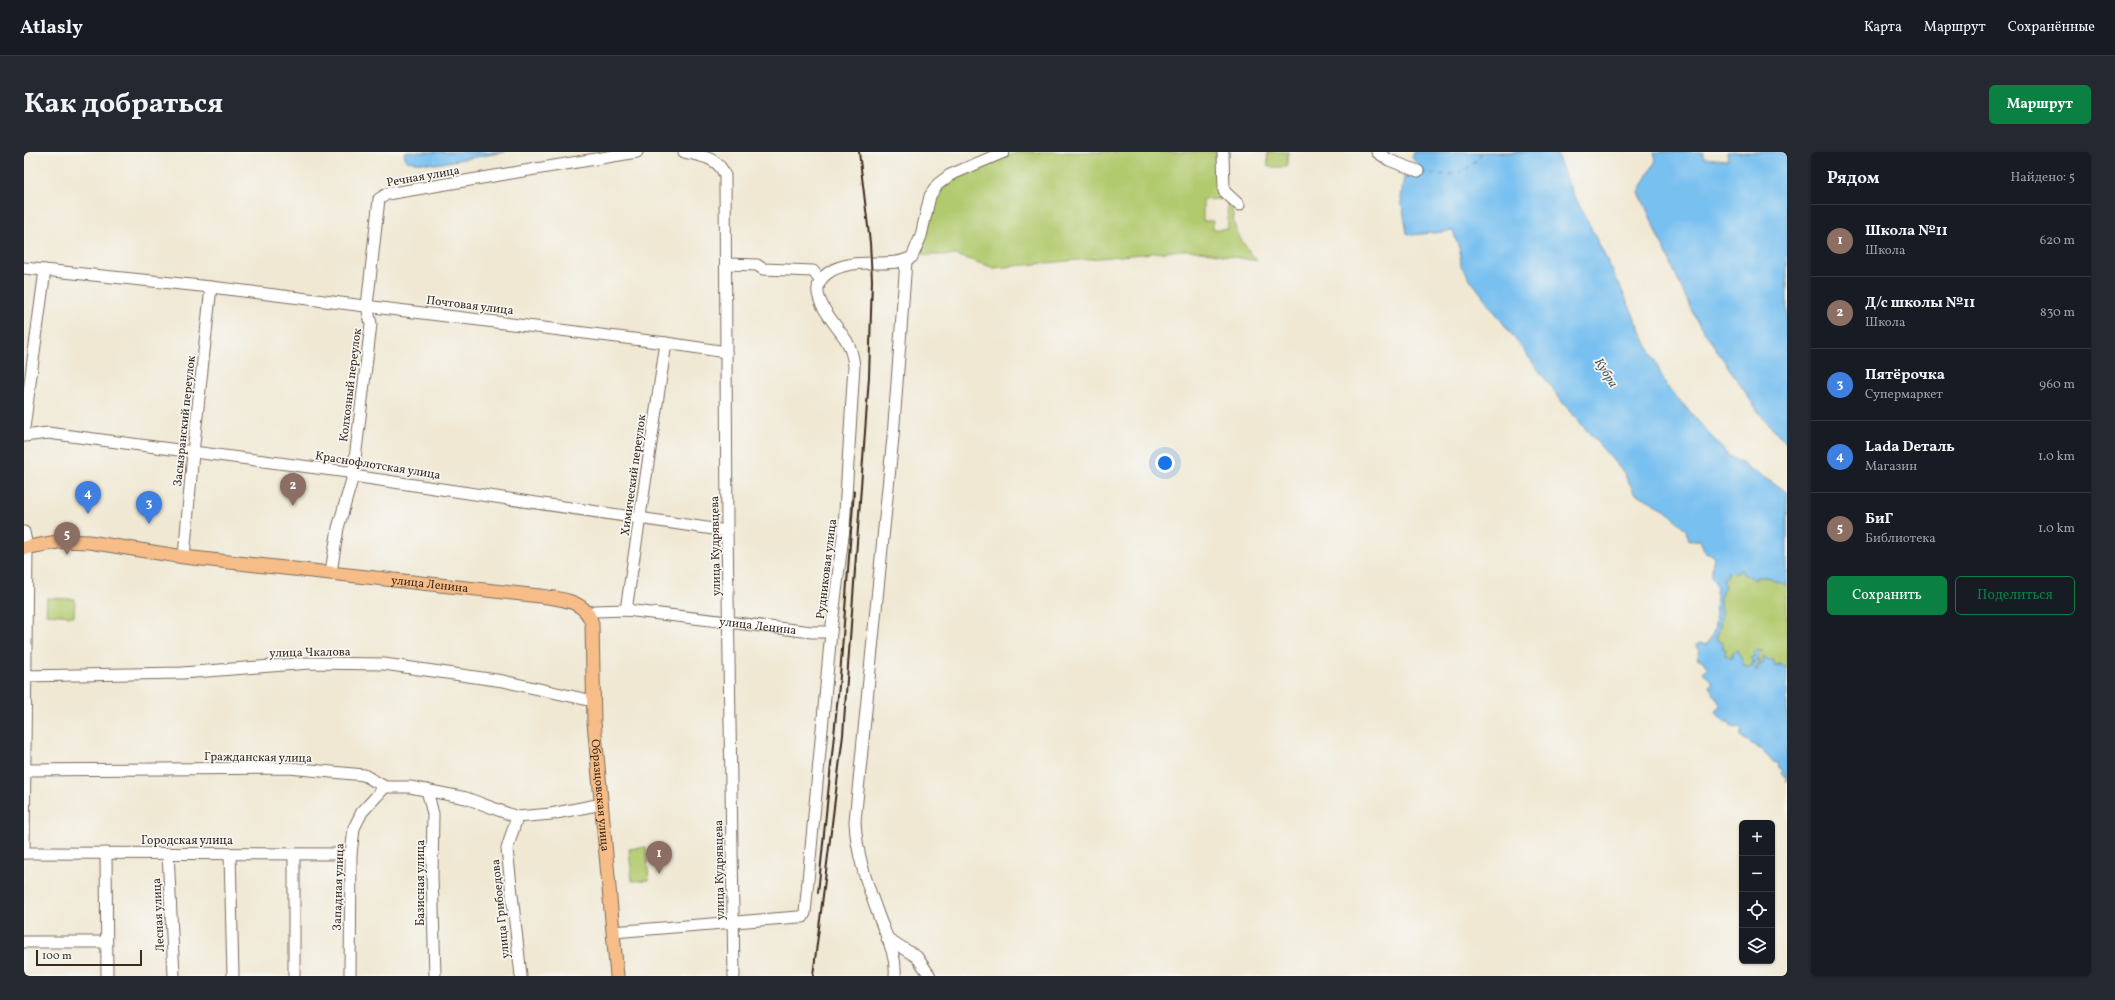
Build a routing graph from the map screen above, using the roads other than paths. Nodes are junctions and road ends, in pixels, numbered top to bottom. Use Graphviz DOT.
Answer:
graph roads {
  1 [pos="638,152"];
  2 [pos="684,152"];
  3 [pos="1004,152"];
  4 [pos="1223,152"];
  5 [pos="1377,152"];
  6 [pos="1418,171"];
  7 [pos="379,199"];
  8 [pos="1239,205"];
  9 [pos="906,260"];
  10 [pos="726,264"];
  11 [pos="24,268"];
  12 [pos="45,270"];
  13 [pos="820,280"];
  14 [pos="211,287"];
  15 [pos="367,306"];
  16 [pos="666,343"];
  17 [pos="726,352"];
  18 [pos="24,428"];
  19 [pos="24,436"];
  20 [pos="193,453"];
  21 [pos="353,476"];
  22 [pos="640,518"];
  23 [pos="727,531"];
  24 [pos="24,532"];
  25 [pos="25,548"];
  26 [pos="184,557"];
  27 [pos="331,572"];
  28 [pos="626,610"];
  29 [pos="589,615"];
  30 [pos="729,622"];
  31 [pos="831,632"];
  32 [pos="25,676"];
  33 [pos="593,701"];
  34 [pos="25,770"];
  35 [pos="385,786"];
  36 [pos="426,790"];
  37 [pos="602,804"];
  38 [pos="517,817"];
  39 [pos="24,853"];
  40 [pos="106,853"];
  41 [pos="168,853"];
  42 [pos="230,854"];
  43 [pos="294,854"];
  44 [pos="351,854"];
  45 [pos="732,922"];
  46 [pos="613,932"];
  47 [pos="887,938"];
  48 [pos="24,942"];
  49 [pos="106,942"];
  50 [pos="107,976"];
  51 [pos="174,976"];
  52 [pos="233,976"];
  53 [pos="294,976"];
  54 [pos="350,976"];
  55 [pos="435,976"];
  56 [pos="521,976"];
  57 [pos="617,976"];
  58 [pos="734,976"];
  59 [pos="895,976"];
  60 [pos="930,976"];
  1 -- 7 [label="street, Речная улица"];
  2 -- 10 [label="street, улица Кудрявцева"];
  3 -- 9 [label="street"];
  4 -- 8 [label="street"];
  5 -- 6 [label="street"];
  7 -- 15 [label="street, Колхозный переулок"];
  9 -- 13 [label="street"];
  9 -- 47 [label="street"];
  10 -- 13 [label="street"];
  10 -- 17 [label="street, улица Кудрявцева"];
  11 -- 12 [label="street, Почтовая улица"];
  12 -- 14 [label="street, Почтовая улица"];
  12 -- 18 [label="street"];
  13 -- 31 [label="street, Рудниковая улица"];
  14 -- 15 [label="street, Почтовая улица"];
  14 -- 20 [label="street, Засызранский переулок"];
  15 -- 16 [label="street, Почтовая улица"];
  15 -- 21 [label="street, Колхозный переулок"];
  16 -- 17 [label="street, Почтовая улица"];
  16 -- 22 [label="street, Химический переулок"];
  17 -- 23 [label="street, улица Кудрявцева"];
  19 -- 20 [label="street, Краснофлотская улица"];
  20 -- 21 [label="street, Краснофлотская улица"];
  20 -- 26 [label="street, Засызранский переулок"];
  21 -- 22 [label="street, Краснофлотская улица"];
  21 -- 27 [label="street, Колхозный переулок"];
  22 -- 23 [label="street, Краснофлотская улица"];
  22 -- 28 [label="street, Химический переулок"];
  23 -- 30 [label="street, улица Кудрявцева"];
  24 -- 25 [label="street"];
  25 -- 26 [label="main road, улица Ленина"];
  25 -- 32 [label="street"];
  26 -- 27 [label="main road, улица Ленина"];
  27 -- 29 [label="main road, улица Ленина"];
  28 -- 29 [label="street, улица Ленина"];
  28 -- 30 [label="street, улица Ленина"];
  29 -- 33 [label="main road, Образцовская улица"];
  30 -- 31 [label="street, улица Ленина"];
  30 -- 45 [label="street, улица Кудрявцева"];
  31 -- 45 [label="street, Рудниковая улица"];
  32 -- 33 [label="street, улица Чкалова"];
  32 -- 34 [label="street"];
  33 -- 37 [label="main road, Образцовская улица"];
  34 -- 35 [label="street, Гражданская улица"];
  34 -- 39 [label="street"];
  35 -- 36 [label="street, Гражданская улица"];
  35 -- 44 [label="street, Западная улица"];
  36 -- 38 [label="street, Гражданская улица"];
  36 -- 55 [label="street, Базисная улица"];
  37 -- 38 [label="street, Гражданская улица"];
  37 -- 46 [label="main road, Образцовская улица"];
  38 -- 56 [label="street, улица Грибоедова"];
  39 -- 40 [label="street, Городская улица"];
  40 -- 41 [label="street, Городская улица"];
  40 -- 49 [label="street"];
  41 -- 42 [label="street, Городская улица"];
  41 -- 51 [label="street, Лесная улица"];
  42 -- 43 [label="street, Городская улица"];
  42 -- 52 [label="street"];
  43 -- 44 [label="street, Городская улица"];
  43 -- 53 [label="street"];
  44 -- 54 [label="street, Западная улица"];
  45 -- 46 [label="street"];
  45 -- 58 [label="street, улица Кудрявцева"];
  46 -- 57 [label="main road, Образцовская улица"];
  47 -- 59 [label="street"];
  47 -- 60 [label="street"];
  48 -- 49 [label="street"];
  49 -- 50 [label="street"];
}
